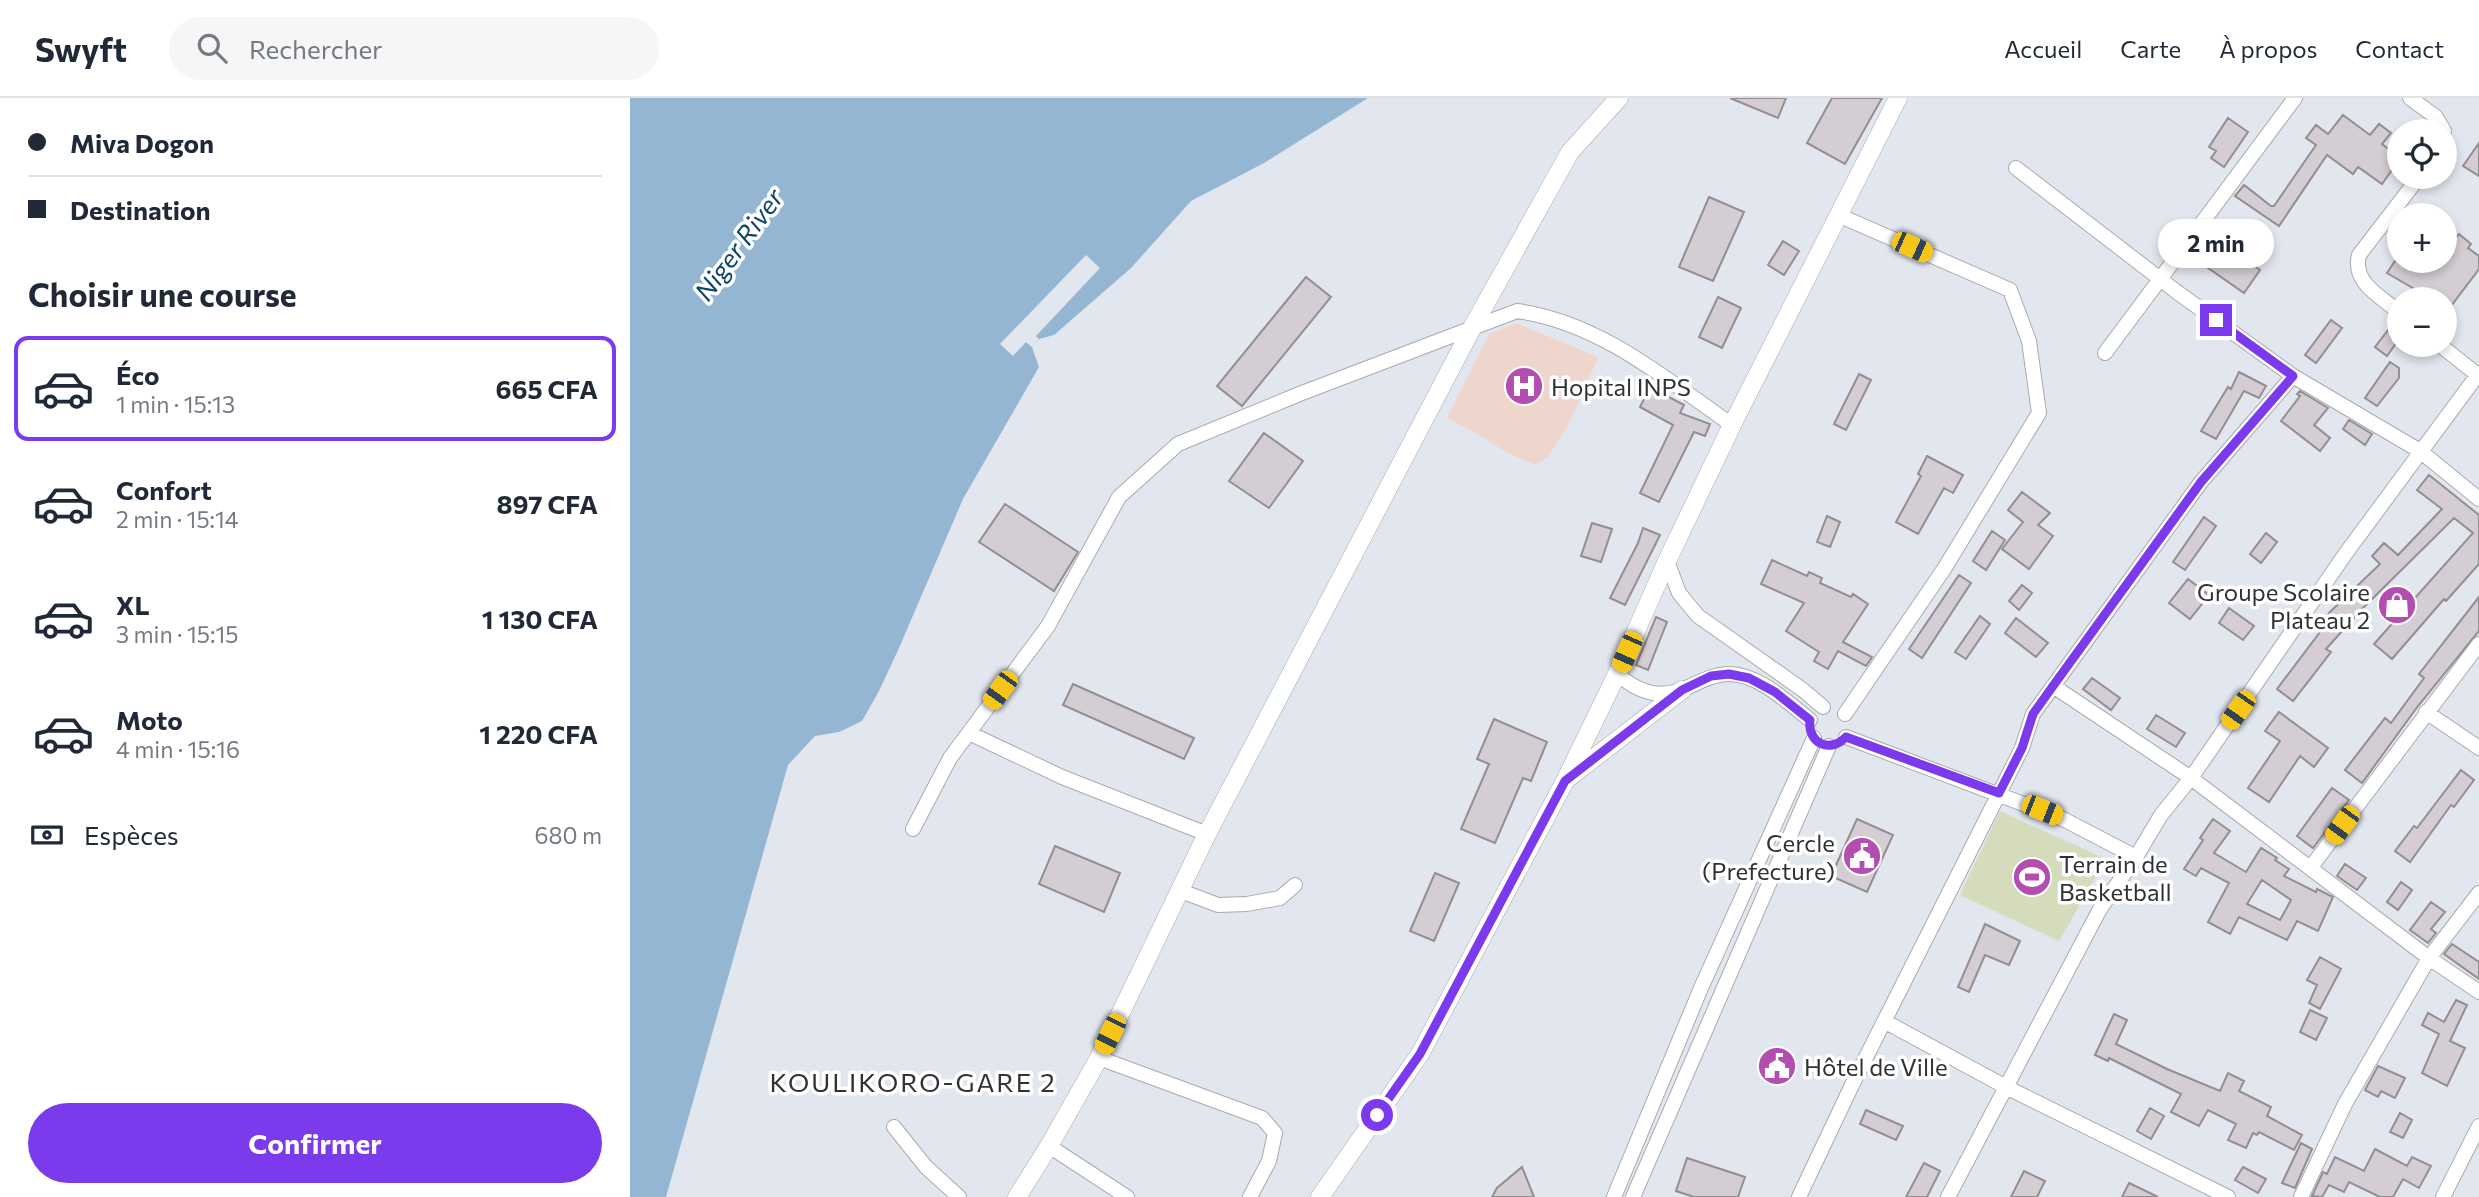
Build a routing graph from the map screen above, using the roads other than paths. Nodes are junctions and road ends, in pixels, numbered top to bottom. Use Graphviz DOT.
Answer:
graph roads {
  1 [pos="1619,98"];
  2 [pos="1898,98"];
  3 [pos="2295,98"];
  4 [pos="2410,98"];
  5 [pos="2437,119"];
  6 [pos="2016,168"];
  7 [pos="2409,189"];
  8 [pos="1838,215"];
  9 [pos="2160,280"];
  10 [pos="2387,302"];
  11 [pos="1472,328"];
  12 [pos="2105,353"];
  13 [pos="2456,357"];
  14 [pos="2479,374"];
  15 [pos="2293,376"];
  16 [pos="1732,425"];
  17 [pos="2420,451"];
  18 [pos="2479,499"];
  19 [pos="1667,561"];
  20 [pos="2479,644"];
  21 [pos="1617,674"];
  22 [pos="2053,686"];
  23 [pos="1682,690"];
  24 [pos="1823,707"];
  25 [pos="2426,712"];
  26 [pos="1845,714"];
  27 [pos="1810,720"];
  28 [pos="969,733"];
  29 [pos="1846,737"];
  30 [pos="1814,738"];
  31 [pos="1829,746"];
  32 [pos="2479,748"];
  33 [pos="2192,778"];
  34 [pos="1565,781"];
  35 [pos="1999,793"];
  36 [pos="913,829"];
  37 [pos="1207,834"];
  38 [pos="2136,857"];
  39 [pos="1758,862"];
  40 [pos="2311,867"];
  41 [pos="1776,869"];
  42 [pos="1295,885"];
  43 [pos="1181,891"];
  44 [pos="2479,893"];
  45 [pos="2429,958"];
  46 [pos="1701,988"];
  47 [pos="2479,992"];
  48 [pos="1721,995"];
  49 [pos="1884,1021"];
  50 [pos="1099,1058"];
  51 [pos="2006,1087"];
  52 [pos="2479,1126"];
  53 [pos="894,1127"];
  54 [pos="1049,1146"];
  55 [pos="1631,1155"];
  56 [pos="1648,1163"];
  57 [pos="959,1197"];
  58 [pos="1017,1197"];
  59 [pos="1127,1197"];
  60 [pos="1250,1197"];
  61 [pos="1320,1197"];
  62 [pos="1614,1197"];
  63 [pos="1633,1197"];
  64 [pos="1799,1197"];
  65 [pos="1948,1197"];
  66 [pos="2228,1197"];
  67 [pos="2301,1197"];
  68 [pos="2443,1197"];
  1 -- 11 [label="main road"];
  2 -- 8 [label="main road"];
  3 -- 9 [label="street"];
  4 -- 5 [label="street"];
  6 -- 9 [label="street"];
  7 -- 10 [label="street"];
  8 -- 16 [label="main road"];
  8 -- 26 [label="street"];
  9 -- 12 [label="street"];
  9 -- 15 [label="street"];
  11 -- 16 [label="street"];
  11 -- 28 [label="street"];
  11 -- 37 [label="main road"];
  13 -- 14 [label="street"];
  14 -- 17 [label="street"];
  15 -- 17 [label="street"];
  15 -- 22 [label="street"];
  16 -- 19 [label="main road"];
  17 -- 18 [label="street"];
  17 -- 33 [label="street"];
  19 -- 21 [label="main road"];
  19 -- 24 [label="street"];
  20 -- 25 [label="street"];
  21 -- 23 [label="street"];
  21 -- 34 [label="main road"];
  22 -- 33 [label="street"];
  22 -- 35 [label="street"];
  23 -- 27 [label="street"];
  23 -- 34 [label="main road"];
  24 -- 26 [label="street"];
  24 -- 27 [label="street"];
  25 -- 32 [label="street"];
  25 -- 40 [label="street"];
  26 -- 29 [label="street"];
  27 -- 30 [label="street"];
  28 -- 36 [label="street"];
  28 -- 37 [label="street"];
  29 -- 31 [label="street"];
  29 -- 35 [label="street"];
  30 -- 31 [label="street"];
  30 -- 39 [label="street"];
  31 -- 41 [label="street"];
  33 -- 38 [label="street"];
  33 -- 40 [label="street"];
  34 -- 61 [label="main road"];
  35 -- 38 [label="street"];
  35 -- 49 [label="street"];
  37 -- 43 [label="main road"];
  38 -- 51 [label="street"];
  39 -- 41 [label="street"];
  39 -- 46 [label="street"];
  40 -- 45 [label="street"];
  41 -- 48 [label="street"];
  42 -- 43 [label="street"];
  43 -- 50 [label="main road"];
  44 -- 45 [label="street"];
  45 -- 47 [label="street"];
  45 -- 67 [label="street"];
  46 -- 48 [label="street"];
  46 -- 55 [label="street"];
  48 -- 56 [label="street"];
  49 -- 51 [label="street"];
  49 -- 64 [label="street"];
  50 -- 54 [label="main road"];
  50 -- 60 [label="street"];
  51 -- 65 [label="street"];
  51 -- 66 [label="street"];
  52 -- 68 [label="street"];
  53 -- 57 [label="street"];
  54 -- 58 [label="main road"];
  54 -- 59 [label="street"];
  55 -- 56 [label="street"];
  55 -- 62 [label="street"];
  56 -- 63 [label="street"];
}
